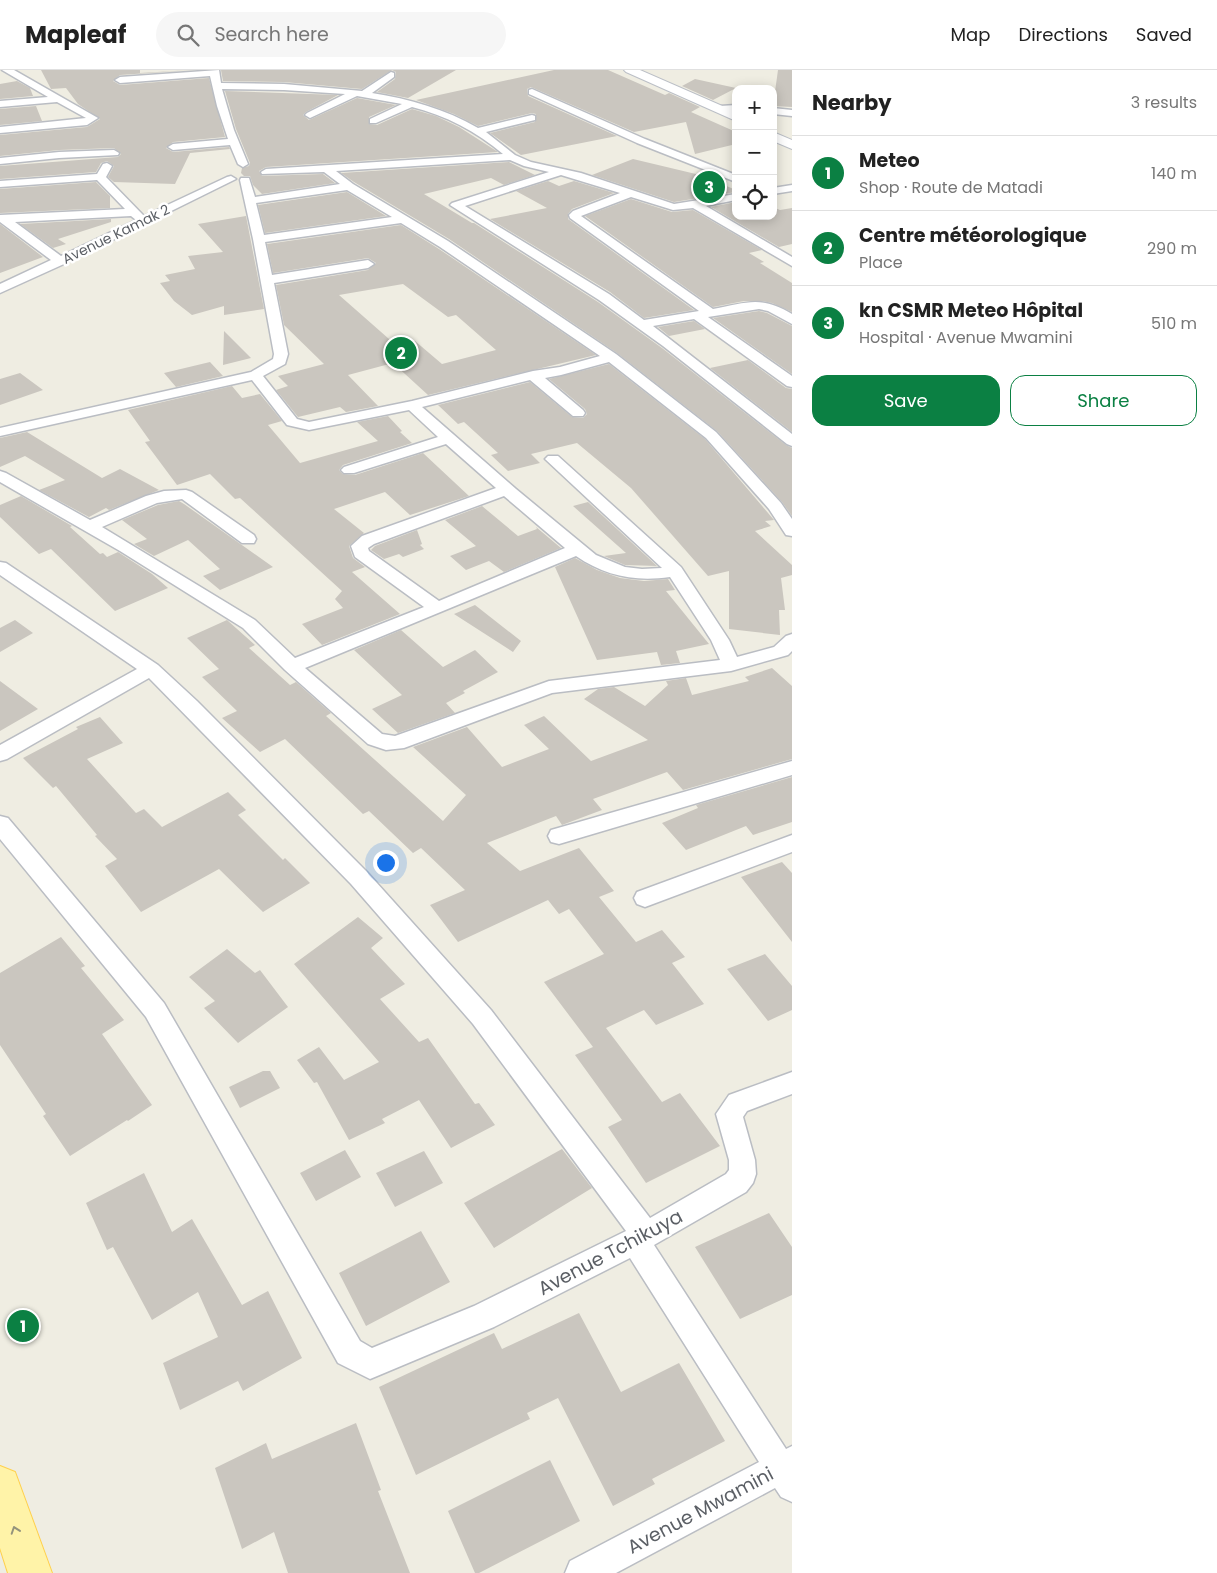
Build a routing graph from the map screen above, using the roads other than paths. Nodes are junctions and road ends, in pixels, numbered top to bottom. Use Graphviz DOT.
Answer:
graph roads {
  1 [pos="7,70"];
  2 [pos="630,70"];
  3 [pos="214,72"];
  4 [pos="391,75"];
  5 [pos="120,80"];
  6 [pos="217,86"];
  7 [pos="532,92"];
  8 [pos="360,93"];
  9 [pos="58,99"];
  10 [pos="0,104"];
  11 [pos="410,104"];
  12 [pos="732,108"];
  13 [pos="720,109"];
  14 [pos="777,111"];
  15 [pos="792,113"];
  16 [pos="310,114"];
  17 [pos="732,115"];
  18 [pos="532,118"];
  19 [pos="373,121"];
  20 [pos="0,130"];
  21 [pos="477,131"];
  22 [pos="777,138"];
  23 [pos="234,142"];
  24 [pos="792,145"];
  25 [pos="173,147"];
  26 [pos="510,157"];
  27 [pos="0,161"];
  28 [pos="243,164"];
  29 [pos="327,169"];
  30 [pos="228,172"];
  31 [pos="266,172"];
  32 [pos="560,172"];
  33 [pos="100,177"];
  34 [pos="732,177"];
  35 [pos="245,180"];
  36 [pos="0,184"];
  37 [pos="349,186"];
  38 [pos="630,193"];
  39 [pos="732,198"];
  40 [pos="250,201"];
  41 [pos="696,205"];
  42 [pos="133,212"];
  43 [pos="1,218"];
  44 [pos="404,220"];
  45 [pos="143,221"];
  46 [pos="260,239"];
  47 [pos="60,261"];
  48 [pos="792,262"];
  49 [pos="368,264"];
  50 [pos="267,280"];
  51 [pos="0,289"];
  52 [pos="703,314"];
  53 [pos="792,320"];
  54 [pos="642,324"];
  55 [pos="611,357"];
  56 [pos="533,374"];
  57 [pos="254,375"];
  58 [pos="792,383"];
  59 [pos="412,405"];
  60 [pos="578,413"];
  61 [pos="0,432"];
  62 [pos="449,438"];
  63 [pos="792,441"];
  64 [pos="553,459"];
  65 [pos="349,470"];
  66 [pos="0,476"];
  67 [pos="506,490"];
  68 [pos="90,526"];
  69 [pos="792,531"];
  70 [pos="248,540"];
  71 [pos="577,550"];
  72 [pos="0,566"];
  73 [pos="676,571"];
  74 [pos="437,608"];
  75 [pos="792,640"];
  76 [pos="731,665"];
  77 [pos="292,666"];
  78 [pos="151,669"];
  79 [pos="0,754"];
  80 [pos="792,768"];
  81 [pos="0,824"];
  82 [pos="559,836"];
  83 [pos="792,843"];
  84 [pos="645,898"];
  85 [pos="792,1083"];
  86 [pos="640,1238"];
  87 [pos="788,1472"];
  88 [pos="0,1487"];
  89 [pos="30,1573"];
  90 [pos="582,1573"];
  1 -- 9 [label="street"];
  2 -- 13 [label="street"];
  3 -- 5 [label="street"];
  3 -- 6 [label="street"];
  4 -- 8 [label="street"];
  6 -- 8 [label="street"];
  6 -- 23 [label="street"];
  7 -- 34 [label="street"];
  8 -- 11 [label="street"];
  8 -- 16 [label="street"];
  9 -- 10 [label="street"];
  9 -- 20 [label="street"];
  11 -- 19 [label="street"];
  11 -- 21 [label="street"];
  12 -- 13 [label="street"];
  13 -- 17 [label="street"];
  14 -- 15 [label="street"];
  18 -- 21 [label="street"];
  21 -- 26 [label="street"];
  22 -- 24 [label="street"];
  23 -- 25 [label="street"];
  23 -- 28 [label="street"];
  26 -- 29 [label="street"];
  26 -- 32 [label="street"];
  27 -- 33 [label="street"];
  28 -- 30 [label="street"];
  28 -- 31 [label="street"];
  29 -- 31 [label="street"];
  29 -- 37 [label="street"];
  30 -- 35 [label="street"];
  30 -- 45 [label="street, Avenue Kamak 2"];
  31 -- 35 [label="street"];
  32 -- 38 [label="street"];
  32 -- 54 [label="street"];
  33 -- 36 [label="street"];
  33 -- 42 [label="street"];
  35 -- 40 [label="street"];
  37 -- 40 [label="street"];
  37 -- 44 [label="street"];
  38 -- 41 [label="street"];
  38 -- 52 [label="street"];
  39 -- 41 [label="street"];
  40 -- 46 [label="street"];
  41 -- 48 [label="street"];
  42 -- 43 [label="street"];
  42 -- 45 [label="street"];
  43 -- 47 [label="street"];
  44 -- 46 [label="street"];
  44 -- 55 [label="street"];
  45 -- 47 [label="street, Avenue Kamak 2"];
  46 -- 50 [label="street"];
  47 -- 51 [label="street, Avenue Kamak 2"];
  49 -- 50 [label="street"];
  50 -- 57 [label="street"];
  52 -- 53 [label="street"];
  52 -- 54 [label="street"];
  52 -- 58 [label="street"];
  54 -- 63 [label="street"];
  55 -- 56 [label="street"];
  55 -- 69 [label="street"];
  56 -- 59 [label="street"];
  56 -- 60 [label="street"];
  57 -- 59 [label="street"];
  57 -- 61 [label="street"];
  59 -- 62 [label="street"];
  62 -- 65 [label="street"];
  62 -- 67 [label="street"];
  64 -- 73 [label="street"];
  66 -- 68 [label="street"];
  67 -- 71 [label="street"];
  67 -- 74 [label="street"];
  68 -- 70 [label="street"];
  68 -- 77 [label="street"];
  71 -- 73 [label="street"];
  71 -- 74 [label="street"];
  72 -- 78 [label="street"];
  73 -- 76 [label="street"];
  74 -- 77 [label="street"];
  75 -- 76 [label="street"];
  76 -- 77 [label="street"];
  78 -- 79 [label="street"];
  78 -- 86 [label="street"];
  80 -- 82 [label="street"];
  81 -- 86 [label="street, Avenue Tchikuya"];
  83 -- 84 [label="street"];
  85 -- 86 [label="street, Avenue Tchikuya"];
  86 -- 87 [label="street"];
  87 -- 90 [label="street, Avenue Mwamini"];
  89 -- 88 [label="main road, one-way"];
}
